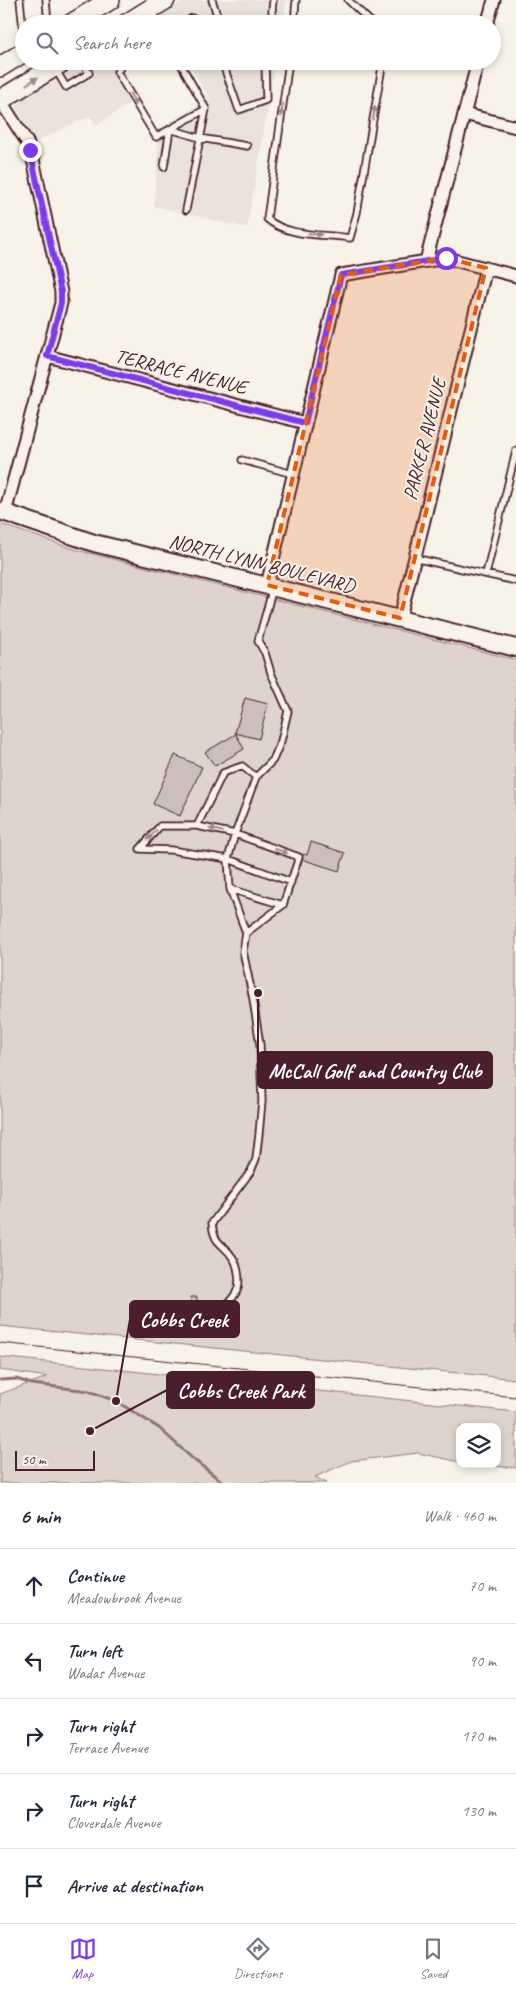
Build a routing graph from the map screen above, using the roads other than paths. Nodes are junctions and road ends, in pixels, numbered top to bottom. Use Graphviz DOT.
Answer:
graph roads {
  1 [pos="20,0"];
  2 [pos="46,0"];
  3 [pos="110,0"];
  4 [pos="212,0"];
  5 [pos="273,0"];
  6 [pos="296,0"];
  7 [pos="348,0"];
  8 [pos="494,0"];
  9 [pos="22,15"];
  10 [pos="47,15"];
  11 [pos="86,15"];
  12 [pos="217,15"];
  13 [pos="272,15"];
  14 [pos="295,15"];
  15 [pos="364,15"];
  16 [pos="490,15"];
  17 [pos="15,58"];
  18 [pos="0,67"];
  19 [pos="49,70"];
  20 [pos="61,70"];
  21 [pos="87,70"];
  22 [pos="118,70"];
  23 [pos="184,70"];
  24 [pos="225,70"];
  25 [pos="264,70"];
  26 [pos="288,70"];
  27 [pos="381,70"];
  28 [pos="476,70"];
  29 [pos="0,100"];
  30 [pos="206,109"];
  31 [pos="464,114"];
  32 [pos="516,128"];
  33 [pos="170,129"];
  34 [pos="200,138"];
  35 [pos="247,146"];
  36 [pos="164,167"];
  37 [pos="186,210"];
  38 [pos="426,261"];
  39 [pos="486,268"];
  40 [pos="516,276"];
  41 [pos="47,356"];
  42 [pos="305,423"];
  43 [pos="516,451"];
  44 [pos="242,460"];
  45 [pos="293,474"];
  46 [pos="2,512"];
  47 [pos="414,558"];
  48 [pos="486,574"];
  49 [pos="516,581"];
  50 [pos="270,586"];
  51 [pos="400,618"];
  52 [pos="516,648"];
  53 [pos="256,777"];
  54 [pos="197,826"];
  55 [pos="234,834"];
  56 [pos="228,859"];
  57 [pos="291,882"];
  58 [pos="230,889"];
  59 [pos="283,905"];
  60 [pos="246,933"];
  61 [pos="169,1326"];
  1 -- 9 [label="lane"];
  2 -- 10 [label="lane"];
  3 -- 11 [label="main road"];
  4 -- 12 [label="lane"];
  5 -- 13 [label="lane"];
  6 -- 14 [label="lane"];
  7 -- 15 [label="lane"];
  8 -- 16 [label="street"];
  17 -- 18 [label="main road"];
  29 -- 19 [label="main road, one-way"];
  20 -- 21 [label="lane"];
  22 -- 33 [label="lane, one-way"];
  23 -- 30 [label="lane"];
  24 -- 25 [label="lane"];
  26 -- 27 [label="lane, one-way"];
  28 -- 31 [label="street"];
  29 -- 41 [label="street"];
  30 -- 33 [label="lane"];
  30 -- 34 [label="lane"];
  31 -- 32 [label="street"];
  31 -- 38 [label="street"];
  33 -- 34 [label="lane"];
  33 -- 36 [label="lane"];
  34 -- 35 [label="lane"];
  34 -- 37 [label="lane"];
  38 -- 39 [label="street"];
  38 -- 42 [label="street"];
  39 -- 40 [label="street"];
  39 -- 47 [label="street, PARKER AVENUE"];
  41 -- 42 [label="street, TERRACE AVENUE"];
  41 -- 46 [label="street"];
  42 -- 45 [label="street"];
  43 -- 48 [label="lane"];
  44 -- 45 [label="lane"];
  45 -- 50 [label="street"];
  46 -- 50 [label="street, NORTH LYNN BOULEVARD"];
  47 -- 48 [label="lane"];
  47 -- 51 [label="street, PARKER AVENUE"];
  48 -- 49 [label="lane"];
  50 -- 51 [label="street, NORTH LYNN BOULEVARD"];
  50 -- 53 [label="lane"];
  51 -- 52 [label="street, NORTH LYNN BOULEVARD"];
  53 -- 54 [label="lane"];
  53 -- 55 [label="lane"];
  55 -- 54 [label="lane, one-way"];
  54 -- 56 [label="lane, one-way"];
  55 -- 56 [label="lane"];
  55 -- 57 [label="lane, one-way"];
  56 -- 57 [label="lane"];
  56 -- 58 [label="lane"];
  57 -- 59 [label="lane"];
  58 -- 59 [label="lane"];
  58 -- 60 [label="lane"];
  59 -- 60 [label="lane"];
  60 -- 61 [label="lane"];
}
